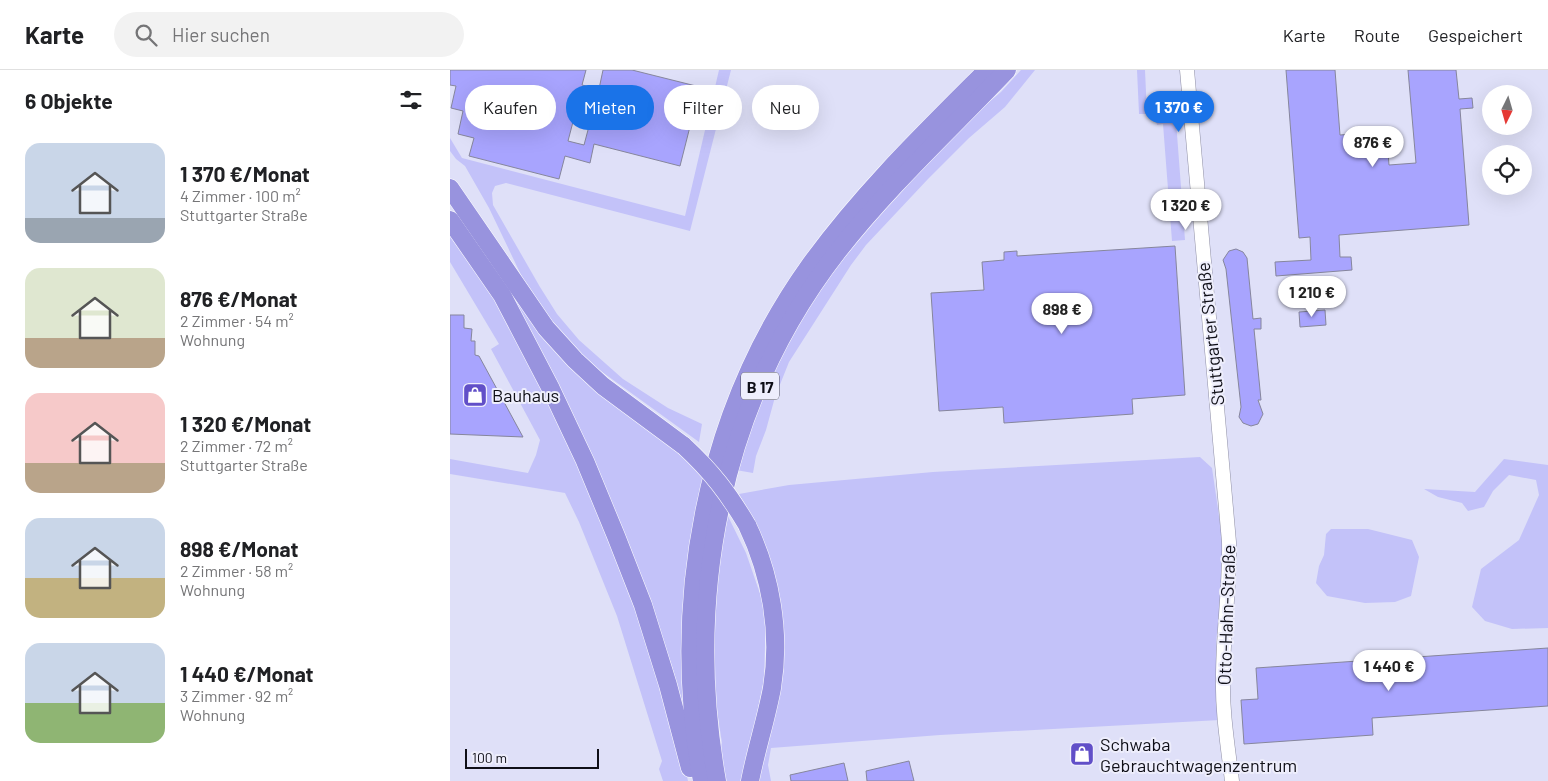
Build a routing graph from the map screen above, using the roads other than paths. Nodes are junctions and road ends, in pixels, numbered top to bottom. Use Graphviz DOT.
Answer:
graph roads {
  1 [pos="987,70"];
  2 [pos="1007,70"];
  3 [pos="1187,70"];
  4 [pos="450,188"];
  5 [pos="450,220"];
  6 [pos="1221,448"];
  7 [pos="694,781"];
  8 [pos="702,781"];
  9 [pos="717,781"];
  10 [pos="750,781"];
  11 [pos="1232,781"];
  1 -- 8 [label="highway, B 17"];
  2 -- 9 [label="highway, B 17"];
  3 -- 6 [label="street, Stuttgarter Straße"];
  4 -- 10 [label="highway, bridge"];
  5 -- 7 [label="highway"];
  6 -- 11 [label="street, Otto-Hahn-Straße"];
}
